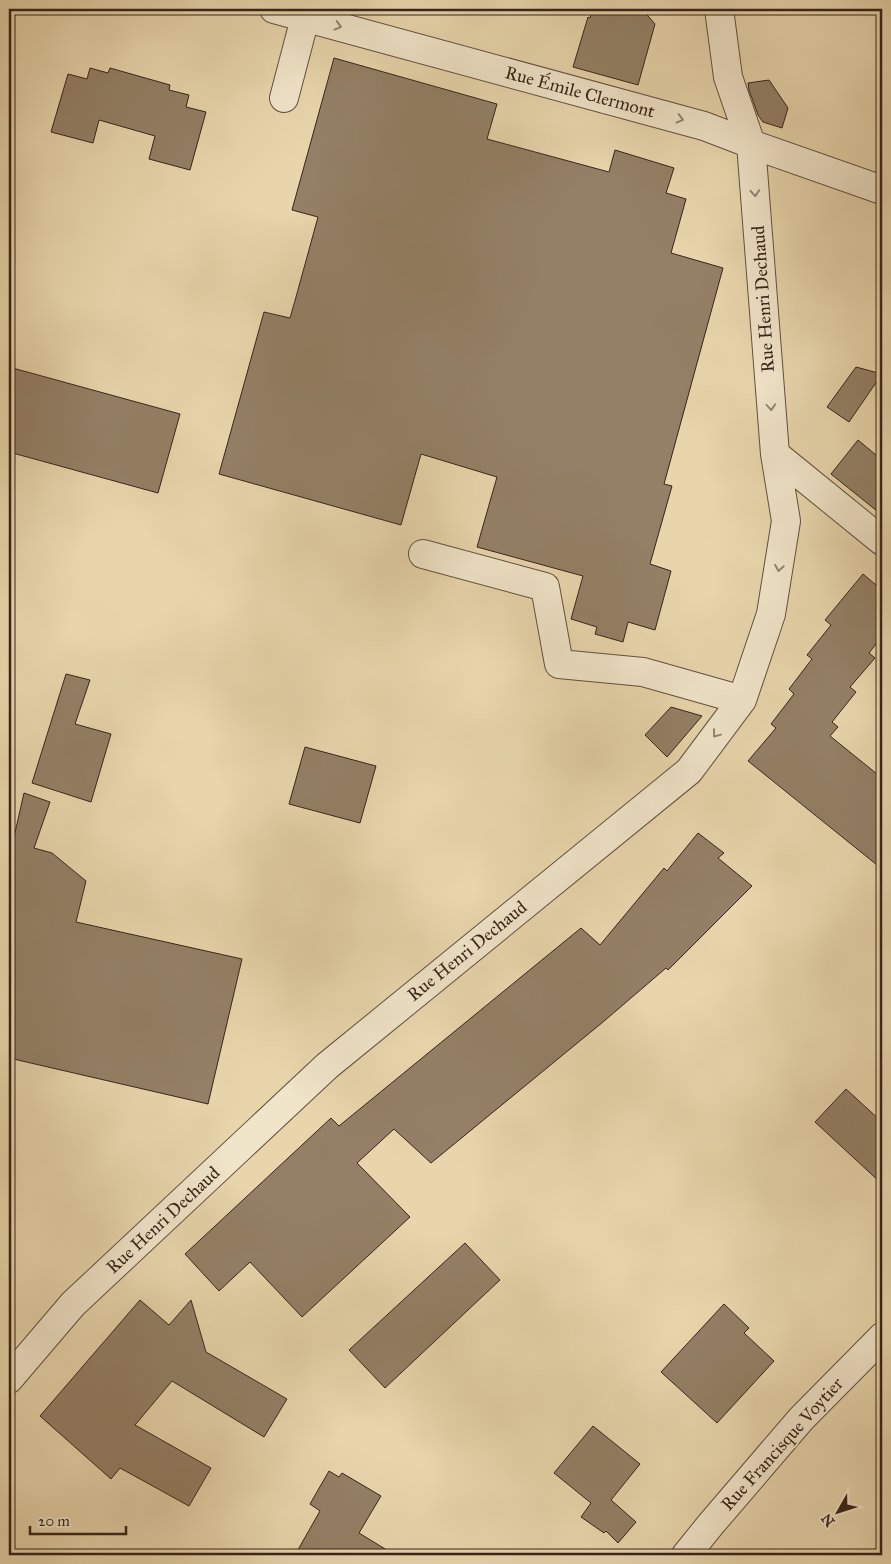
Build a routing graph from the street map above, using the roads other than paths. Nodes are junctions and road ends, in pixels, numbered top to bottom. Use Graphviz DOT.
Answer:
graph roads {
  1 [pos="274,9"];
  2 [pos="719,9"];
  3 [pos="305,18"];
  4 [pos="284,98"];
  5 [pos="752,144"];
  6 [pos="882,190"];
  7 [pos="775,454"];
  8 [pos="882,541"];
  9 [pos="423,554"];
  10 [pos="742,700"];
  11 [pos="882,1336"];
  12 [pos="9,1379"];
  13 [pos="686,1555"];
  1 -- 3 [label="street, Rue Émile Clermont"];
  2 -- 5 [label="street, Rue Henri Dechaud"];
  3 -- 4 [label="street"];
  3 -- 5 [label="street, Rue Émile Clermont, one-way"];
  5 -- 6 [label="street, Rue Émile Clermont"];
  5 -- 7 [label="street, Rue Henri Dechaud, one-way"];
  7 -- 8 [label="street"];
  7 -- 10 [label="street, Rue Henri Dechaud, one-way"];
  9 -- 10 [label="street"];
  10 -- 12 [label="street, Rue Henri Dechaud, one-way"];
  11 -- 13 [label="street, Rue Francisque Voytier"];
}
